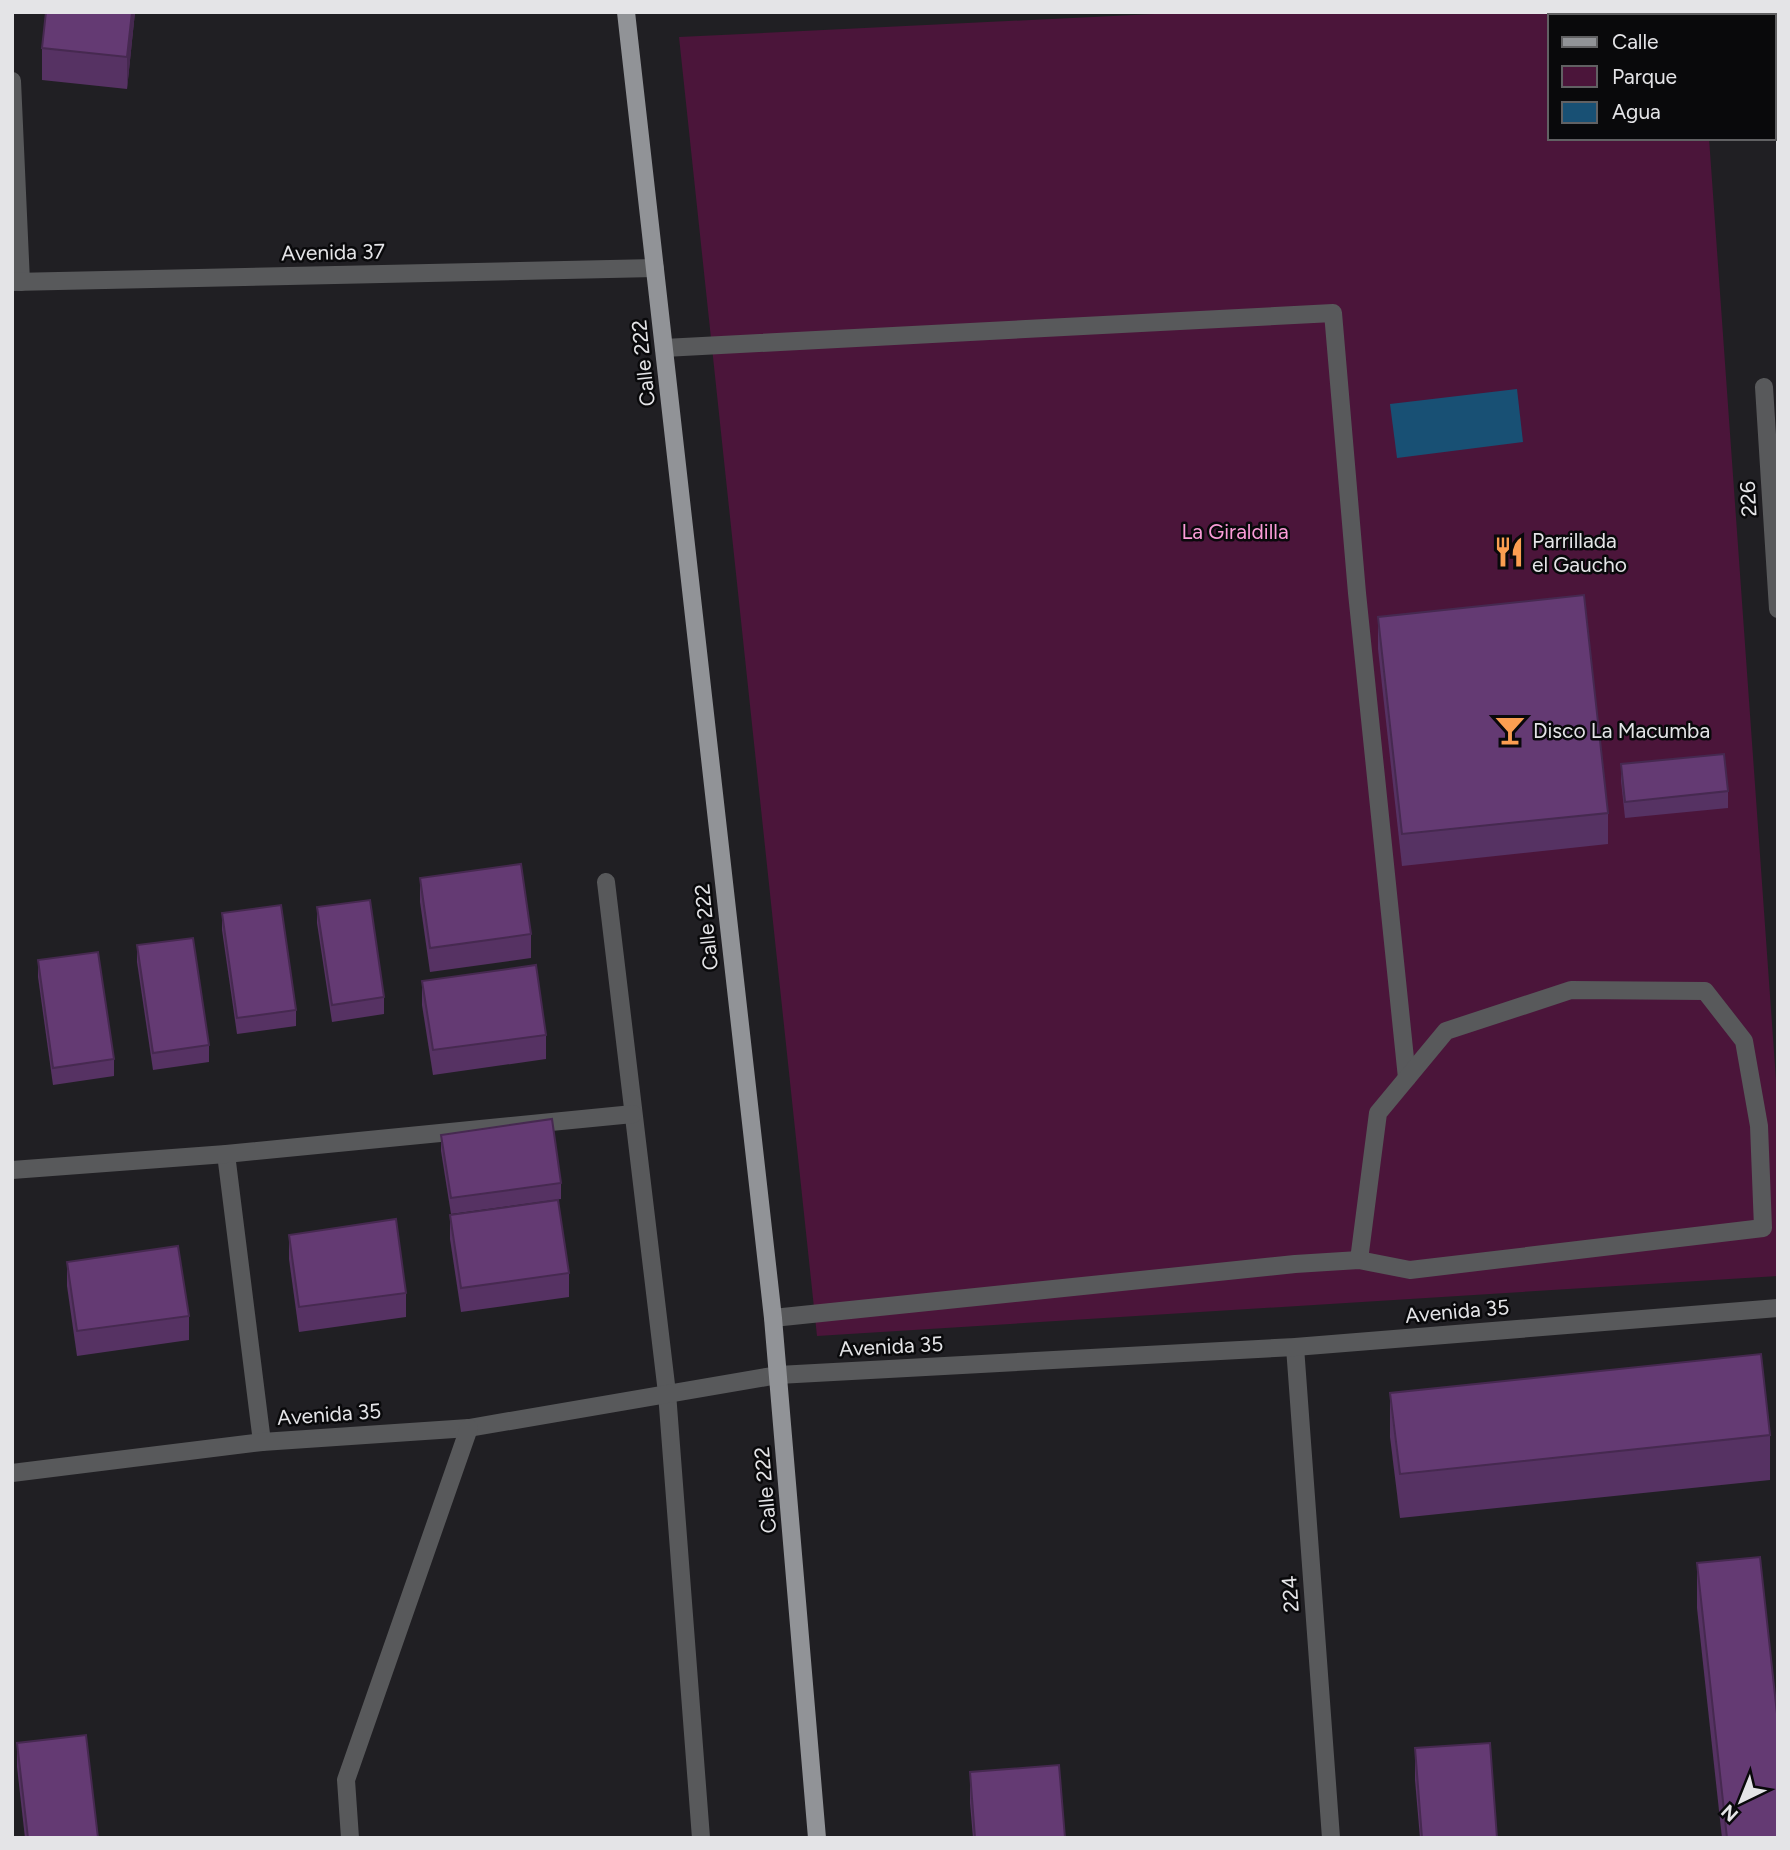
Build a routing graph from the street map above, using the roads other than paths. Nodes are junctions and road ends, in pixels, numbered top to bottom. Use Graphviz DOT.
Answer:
graph roads {
  1 [pos="626,12"];
  2 [pos="12,81"];
  3 [pos="655,268"];
  4 [pos="17,282"];
  5 [pos="664,348"];
  6 [pos="1764,387"];
  7 [pos="1778,609"];
  8 [pos="606,882"];
  9 [pos="1407,1078"];
  10 [pos="632,1114"];
  11 [pos="226,1154"];
  12 [pos="12,1170"];
  13 [pos="1359,1260"];
  14 [pos="1778,1308"];
  15 [pos="773,1318"];
  16 [pos="1295,1347"];
  17 [pos="778,1375"];
  18 [pos="667,1393"];
  19 [pos="469,1428"];
  20 [pos="262,1442"];
  21 [pos="12,1473"];
  22 [pos="350,1838"];
  23 [pos="701,1838"];
  24 [pos="817,1838"];
  25 [pos="1331,1838"];
  1 -- 3 [label="main road, Calle 222"];
  2 -- 4 [label="street"];
  3 -- 4 [label="street, Avenida 37"];
  3 -- 5 [label="main road, Calle 222"];
  5 -- 9 [label="street"];
  5 -- 15 [label="main road, Calle 222"];
  6 -- 7 [label="street, 226"];
  8 -- 10 [label="street"];
  9 -- 13 [label="street"];
  9 -- 13 [label="street"];
  10 -- 11 [label="street"];
  10 -- 18 [label="street"];
  11 -- 12 [label="street"];
  11 -- 20 [label="street"];
  13 -- 15 [label="street"];
  14 -- 16 [label="street, Avenida 35"];
  15 -- 17 [label="main road, Calle 222"];
  16 -- 17 [label="street, Avenida 35"];
  16 -- 25 [label="street, 224"];
  17 -- 18 [label="street, Avenida 35"];
  17 -- 24 [label="main road, Calle 222"];
  18 -- 19 [label="street, Avenida 35"];
  18 -- 23 [label="street"];
  19 -- 20 [label="street, Avenida 35"];
  19 -- 22 [label="street"];
  20 -- 21 [label="street, Avenida 35"];
}
